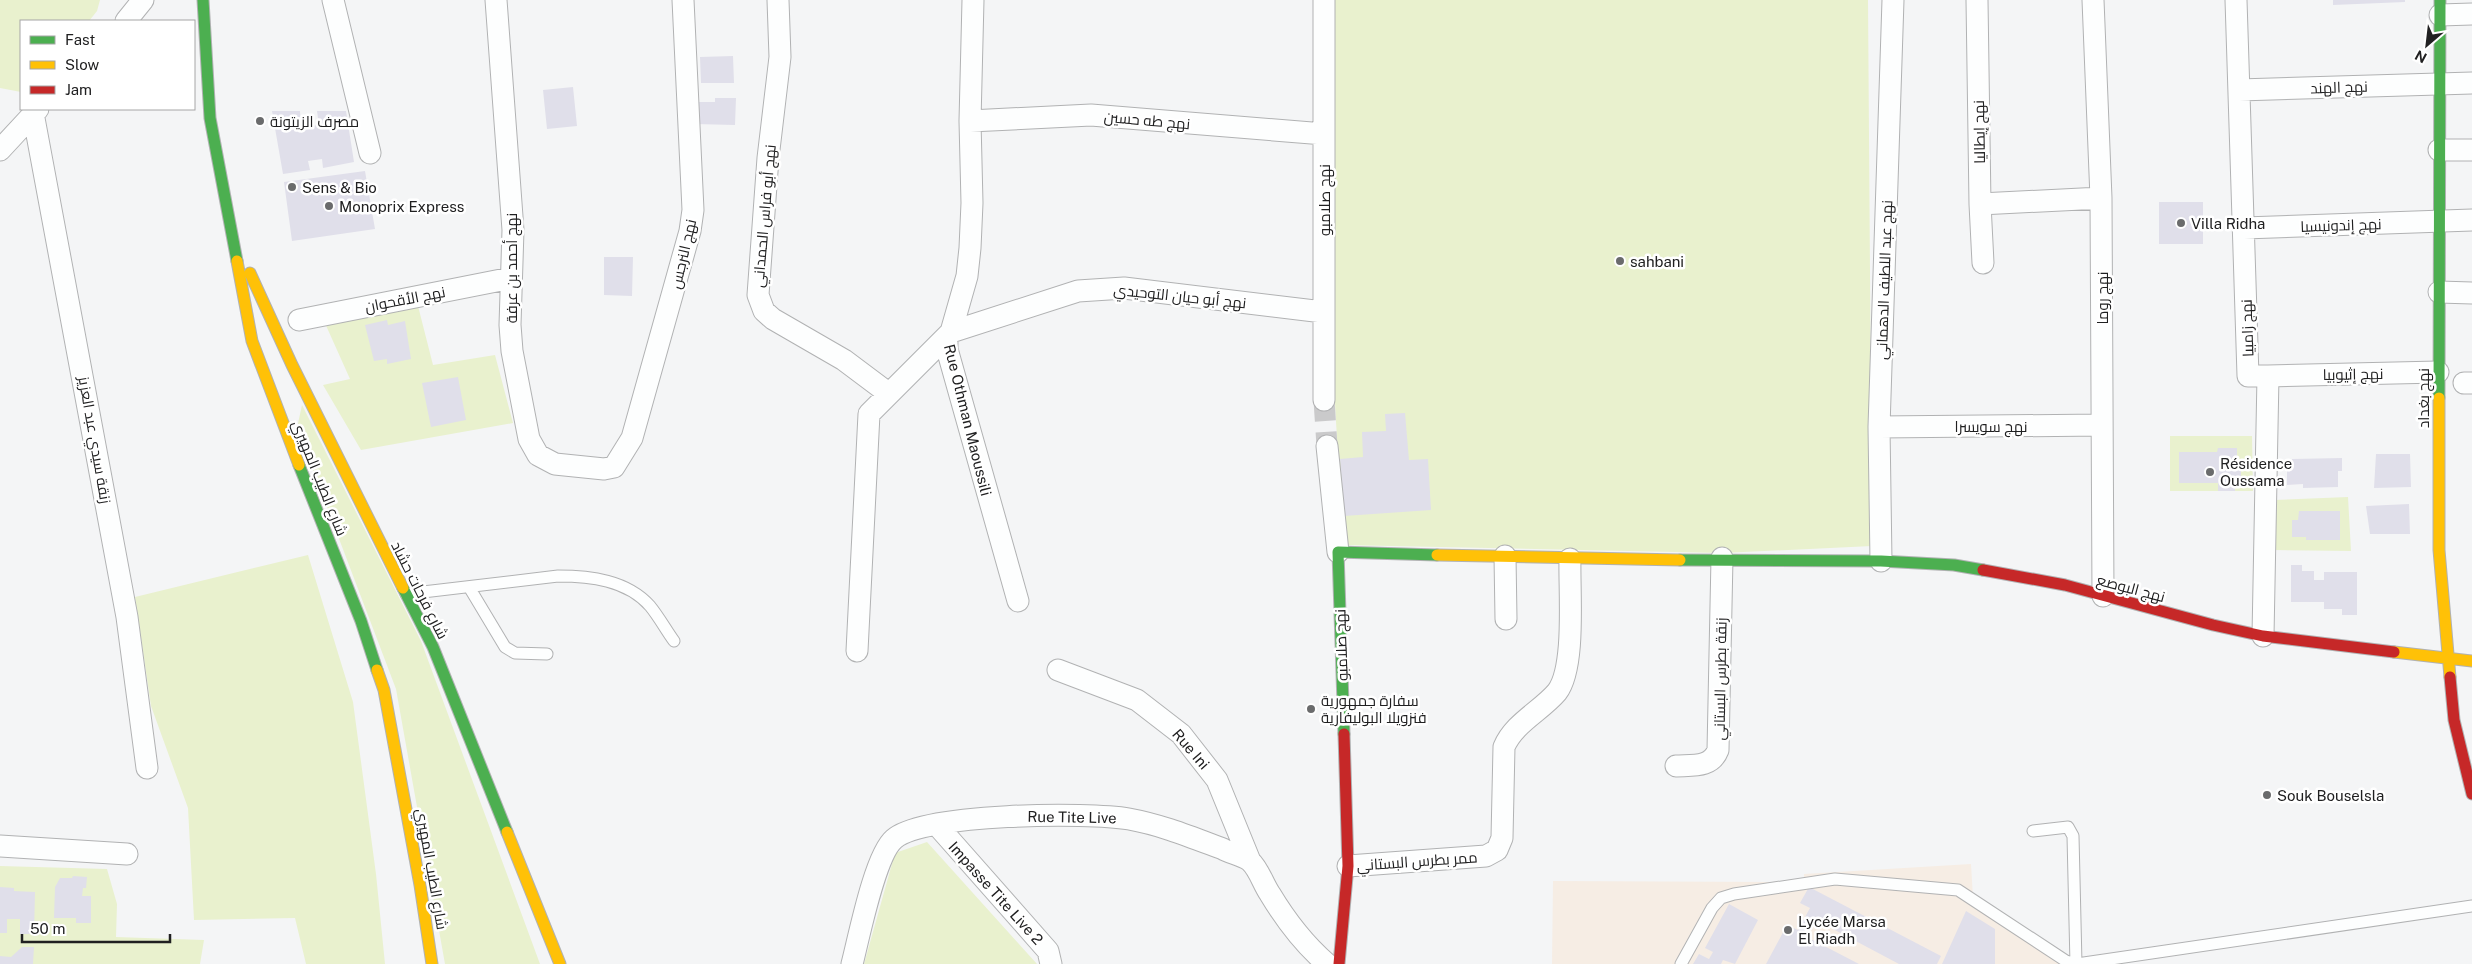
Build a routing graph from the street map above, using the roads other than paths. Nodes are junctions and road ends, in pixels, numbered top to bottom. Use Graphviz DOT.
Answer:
graph roads {
  1 [pos="143,0"];
  2 [pos="202,0"];
  3 [pos="333,0"];
  4 [pos="496,0"];
  5 [pos="683,0"];
  6 [pos="778,0"];
  7 [pos="973,0"];
  8 [pos="1324,0"];
  9 [pos="1893,0"];
  10 [pos="1977,0"];
  11 [pos="2093,0"];
  12 [pos="2236,0"];
  13 [pos="2440,7"];
  14 [pos="2472,14"];
  15 [pos="127,20"];
  16 [pos="2439,83"];
  17 [pos="2472,83"];
  18 [pos="2239,90"];
  19 [pos="36,111"];
  20 [pos="970,121"];
  21 [pos="1324,134"];
  22 [pos="0,150"];
  23 [pos="2439,150"];
  24 [pos="2472,150"];
  25 [pos="370,153"];
  26 [pos="2101,198"];
  27 [pos="1980,204"];
  28 [pos="2472,220"];
  29 [pos="2439,221"];
  30 [pos="2244,228"];
  31 [pos="233,238"];
  32 [pos="1983,263"];
  33 [pos="511,278"];
  34 [pos="2439,292"];
  35 [pos="2472,293"];
  36 [pos="1324,312"];
  37 [pos="299,320"];
  38 [pos="951,332"];
  39 [pos="292,365"];
  40 [pos="2438,372"];
  41 [pos="2268,376"];
  42 [pos="290,384"];
  43 [pos="888,393"];
  44 [pos="1324,400"];
  45 [pos="288,402"];
  46 [pos="2102,425"];
  47 [pos="1879,427"];
  48 [pos="285,430"];
  49 [pos="1327,446"];
  50 [pos="614,466"];
  51 [pos="1338,552"];
  52 [pos="1505,556"];
  53 [pos="1722,558"];
  54 [pos="1570,559"];
  55 [pos="1881,561"];
  56 [pos="469,587"];
  57 [pos="406,594"];
  58 [pos="2103,596"];
  59 [pos="1018,601"];
  60 [pos="1506,619"];
  61 [pos="2263,636"];
  62 [pos="674,641"];
  63 [pos="857,651"];
  64 [pos="547,654"];
  65 [pos="2448,658"];
  66 [pos="2472,661"];
  67 [pos="1058,670"];
  68 [pos="1676,766"];
  69 [pos="147,768"];
  70 [pos="2472,794"];
  71 [pos="936,824"];
  72 [pos="2033,831"];
  73 [pos="0,846"];
  74 [pos="127,854"];
  75 [pos="1250,861"];
  76 [pos="1348,866"];
  77 [pos="2472,906"];
  78 [pos="432,964"];
  79 [pos="560,964"];
  80 [pos="852,964"];
  81 [pos="1051,964"];
  82 [pos="1327,964"];
  83 [pos="1339,964"];
  84 [pos="1682,964"];
  85 [pos="2076,964"];
  1 -- 15 [label="street"];
  2 -- 31 [label="street, شارع الطيب المهيري"];
  3 -- 25 [label="street"];
  4 -- 33 [label="street, نهج أحمد بن عرفة"];
  5 -- 50 [label="street, نهج النرجس"];
  6 -- 43 [label="street, نهج أبو فراس الحمداني"];
  7 -- 20 [label="street, Rue Othman Maoussili"];
  8 -- 21 [label="street, نهج صلامبو"];
  9 -- 47 [label="street, نهج عبد اللطيف الدهماني"];
  10 -- 27 [label="street, نهج إيطاليا"];
  11 -- 26 [label="street, نهج روما"];
  12 -- 18 [label="street, نهج زامبيا"];
  13 -- 14 [label="street"];
  13 -- 16 [label="street, نهج بغداد"];
  16 -- 17 [label="street, نهج الهند"];
  16 -- 18 [label="street, نهج الهند"];
  16 -- 23 [label="street, نهج بغداد"];
  18 -- 30 [label="street, نهج زامبيا"];
  19 -- 22 [label="street"];
  19 -- 69 [label="street, زنقة سيدي عبد العزيز"];
  20 -- 21 [label="street, نهج طه حسين"];
  20 -- 38 [label="street, Rue Othman Maoussili"];
  21 -- 36 [label="street, نهج صلامبو"];
  23 -- 24 [label="street"];
  23 -- 29 [label="street, نهج بغداد"];
  26 -- 27 [label="street"];
  26 -- 46 [label="street, نهج روما"];
  27 -- 32 [label="street, نهج إيطاليا"];
  28 -- 29 [label="street, نهج إندونيسيا"];
  29 -- 30 [label="street, نهج إندونيسيا"];
  29 -- 34 [label="street, نهج بغداد"];
  30 -- 41 [label="street, نهج زامبيا"];
  31 -- 39 [label="street, شارع فرحات حشاد"];
  31 -- 48 [label="street, شارع الطيب المهيري"];
  33 -- 37 [label="street, نهج الأقحوان"];
  33 -- 50 [label="street, نهج أحمد بن عرفة"];
  34 -- 35 [label="street"];
  34 -- 40 [label="street, نهج بغداد"];
  36 -- 38 [label="street, نهج أبو حيان التوحيدي"];
  36 -- 44 [label="street, نهج صلامبو"];
  38 -- 43 [label="street, نهج أبو حيان التوحيدي"];
  38 -- 59 [label="street, Rue Othman Maoussili"];
  39 -- 42 [label="street"];
  39 -- 57 [label="street, شارع فرحات حشاد"];
  40 -- 41 [label="street, نهج إثيوبيا"];
  40 -- 65 [label="street, نهج بغداد"];
  41 -- 61 [label="street, نهج زامبيا"];
  43 -- 63 [label="street, نهج أبو حيان التوحيدي"];
  45 -- 48 [label="street"];
  46 -- 47 [label="street, نهج سويسرا"];
  46 -- 58 [label="street, نهج روما"];
  47 -- 55 [label="street, نهج عبد اللطيف الدهماني"];
  48 -- 78 [label="street, شارع الطيب المهيري"];
  49 -- 51 [label="street, نهج صلامبو"];
  51 -- 52 [label="street, نهج البوصع"];
  51 -- 76 [label="street, نهج صلامبو"];
  52 -- 54 [label="street, نهج البوصع"];
  52 -- 60 [label="street"];
  53 -- 54 [label="street, نهج البوصع"];
  53 -- 55 [label="street, نهج البوصع"];
  53 -- 68 [label="street, زنقة بطرس البستاني"];
  54 -- 76 [label="street, ممر بطرس البستاني"];
  55 -- 58 [label="street, نهج البوصع"];
  56 -- 57 [label="lane"];
  56 -- 62 [label="lane"];
  56 -- 64 [label="lane"];
  57 -- 79 [label="street, شارع فرحات حشاد"];
  58 -- 61 [label="street, نهج البوصع"];
  61 -- 65 [label="street, نهج البوصع"];
  65 -- 66 [label="street, نهج البوصع"];
  65 -- 70 [label="street, نهج بغداد"];
  67 -- 75 [label="street, Rue Ini"];
  71 -- 75 [label="street, Rue Tite Live"];
  71 -- 80 [label="street, Rue Tite Live"];
  71 -- 81 [label="street, Impasse Tite Live 2"];
  72 -- 85 [label="lane"];
  73 -- 74 [label="street"];
  75 -- 82 [label="street"];
  76 -- 83 [label="street, نهج صلامبو"];
  77 -- 85 [label="lane"];
  84 -- 85 [label="lane"];
}
